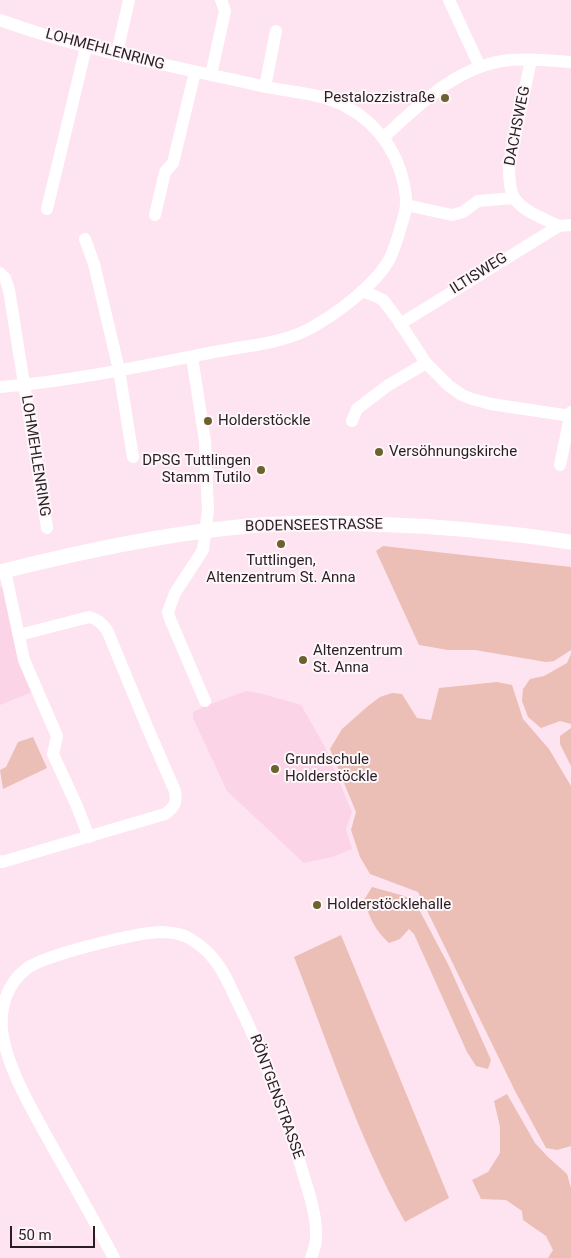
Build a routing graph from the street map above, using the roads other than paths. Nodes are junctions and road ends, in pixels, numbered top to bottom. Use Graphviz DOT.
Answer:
graph roads {
  1 [pos="130,0"];
  2 [pos="221,0"];
  3 [pos="449,0"];
  4 [pos="0,20"];
  5 [pos="276,31"];
  6 [pos="86,47"];
  7 [pos="117,53"];
  8 [pos="531,60"];
  9 [pos="571,62"];
  10 [pos="480,67"];
  11 [pos="195,72"];
  12 [pos="211,75"];
  13 [pos="265,87"];
  14 [pos="384,137"];
  15 [pos="514,198"];
  16 [pos="406,205"];
  17 [pos="47,209"];
  18 [pos="156,215"];
  19 [pos="565,225"];
  20 [pos="85,239"];
  21 [pos="0,273"];
  22 [pos="362,292"];
  23 [pos="400,324"];
  24 [pos="192,357"];
  25 [pos="426,363"];
  26 [pos="119,370"];
  27 [pos="23,385"];
  28 [pos="0,387"];
  29 [pos="571,415"];
  30 [pos="352,421"];
  31 [pos="133,457"];
  32 [pos="560,465"];
  33 [pos="47,528"];
  34 [pos="205,532"];
  35 [pos="571,542"];
  36 [pos="2,572"];
  37 [pos="19,635"];
  38 [pos="205,701"];
  39 [pos="89,837"];
  40 [pos="0,861"];
  41 [pos="114,1258"];
  42 [pos="311,1258"];
  1 -- 7 [label="street"];
  2 -- 12 [label="street"];
  3 -- 10 [label="street"];
  4 -- 6 [label="street, LOHMEHLENRING"];
  5 -- 13 [label="street"];
  6 -- 7 [label="street, LOHMEHLENRING"];
  6 -- 17 [label="street"];
  7 -- 11 [label="street, LOHMEHLENRING"];
  8 -- 9 [label="street"];
  8 -- 10 [label="street"];
  8 -- 15 [label="street, DACHSWEG"];
  10 -- 14 [label="street"];
  11 -- 12 [label="street, LOHMEHLENRING"];
  11 -- 18 [label="street"];
  12 -- 13 [label="street, LOHMEHLENRING"];
  13 -- 14 [label="street, LOHMEHLENRING"];
  14 -- 16 [label="street, LOHMEHLENRING"];
  15 -- 16 [label="street"];
  15 -- 19 [label="street"];
  16 -- 22 [label="street, LOHMEHLENRING"];
  19 -- 23 [label="street, ILTISWEG"];
  20 -- 26 [label="street"];
  21 -- 27 [label="street"];
  22 -- 23 [label="street"];
  22 -- 24 [label="street, LOHMEHLENRING"];
  23 -- 25 [label="street"];
  24 -- 26 [label="street, LOHMEHLENRING"];
  24 -- 34 [label="street"];
  25 -- 29 [label="street"];
  25 -- 30 [label="street"];
  26 -- 27 [label="street, LOHMEHLENRING"];
  26 -- 31 [label="street"];
  27 -- 28 [label="street, LOHMEHLENRING"];
  27 -- 33 [label="street, LOHMEHLENRING"];
  29 -- 32 [label="street"];
  34 -- 35 [label="street, BODENSEESTRASSE"];
  34 -- 36 [label="street, BODENSEESTRASSE"];
  34 -- 38 [label="street"];
  36 -- 37 [label="street"];
  37 -- 39 [label="street"];
  37 -- 39 [label="street"];
  39 -- 40 [label="street"];
  41 -- 42 [label="street, RÖNTGENSTRASSE"];
}
